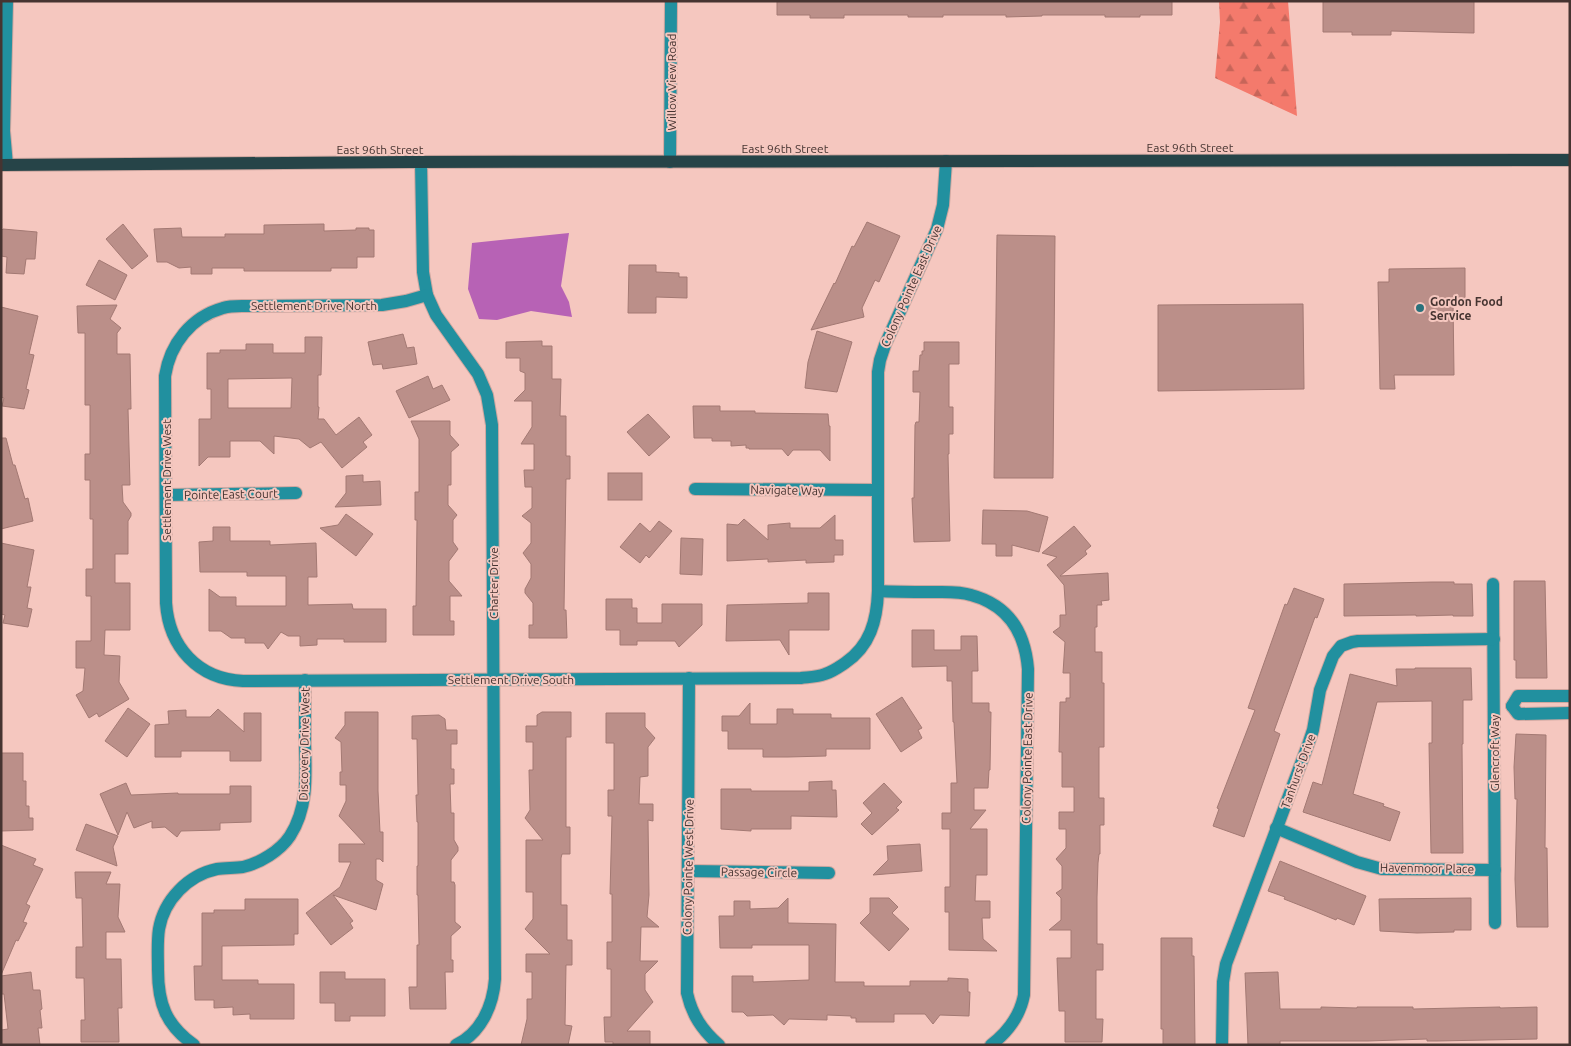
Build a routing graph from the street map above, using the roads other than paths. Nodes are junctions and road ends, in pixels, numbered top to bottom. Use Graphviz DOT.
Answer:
graph roads {
  1 [pos="6,1"];
  2 [pos="671,1"];
  3 [pos="1570,160"];
  4 [pos="946,161"];
  5 [pos="420,162"];
  6 [pos="670,162"];
  7 [pos="4,165"];
  8 [pos="427,295"];
  9 [pos="202,318"];
  10 [pos="695,488"];
  11 [pos="878,490"];
  12 [pos="296,493"];
  13 [pos="166,495"];
  14 [pos="1493,584"];
  15 [pos="878,591"];
  16 [pos="1494,639"];
  17 [pos="183,652"];
  18 [pos="844,664"];
  19 [pos="690,678"];
  20 [pos="305,680"];
  21 [pos="493,680"];
  22 [pos="1570,696"];
  23 [pos="1494,706"];
  24 [pos="1512,706"];
  25 [pos="1570,713"];
  26 [pos="1276,828"];
  27 [pos="1495,870"];
  28 [pos="688,871"];
  29 [pos="829,872"];
  30 [pos="1495,923"];
  31 [pos="193,1044"];
  32 [pos="456,1045"];
  33 [pos="719,1045"];
  34 [pos="991,1045"];
  35 [pos="1222,1045"];
  1 -- 7 [label="street"];
  2 -- 6 [label="street, Willow View Road"];
  3 -- 4 [label="main road, East 96th Street"];
  4 -- 6 [label="main road, East 96th Street"];
  4 -- 11 [label="street, Colony Pointe East Drive"];
  5 -- 6 [label="main road, East 96th Street"];
  5 -- 7 [label="main road, East 96th Street"];
  5 -- 8 [label="street, Charter Drive"];
  8 -- 9 [label="street, Settlement Drive North"];
  8 -- 21 [label="street, Charter Drive"];
  9 -- 13 [label="street, Settlement Drive West"];
  10 -- 11 [label="street, Navigate Way"];
  11 -- 15 [label="street, Colony Pointe East Drive"];
  12 -- 13 [label="street, Pointe East Court"];
  13 -- 17 [label="street, Settlement Drive West"];
  14 -- 16 [label="street, Glencroft Way"];
  15 -- 18 [label="street, Colony Pointe East Drive"];
  15 -- 34 [label="street, Colony Pointe East Drive"];
  16 -- 23 [label="street, Glencroft Way"];
  16 -- 26 [label="street, Tanhurst Drive"];
  17 -- 20 [label="street, Settlement Drive South"];
  18 -- 19 [label="street, Settlement Drive South"];
  19 -- 21 [label="street, Settlement Drive South"];
  19 -- 28 [label="street, Colony Pointe West Drive"];
  20 -- 21 [label="street, Settlement Drive South"];
  20 -- 31 [label="street, Discovery Drive West"];
  21 -- 32 [label="street, Charter Drive"];
  22 -- 24 [label="street"];
  23 -- 24 [label="street"];
  23 -- 27 [label="street, Glencroft Way"];
  24 -- 25 [label="street"];
  26 -- 27 [label="street, Havenmoor Place"];
  26 -- 35 [label="street, Tanhurst Drive"];
  27 -- 30 [label="street, Glencroft Way"];
  28 -- 29 [label="street, Passage Circle"];
  28 -- 33 [label="street, Colony Pointe West Drive"];
}
